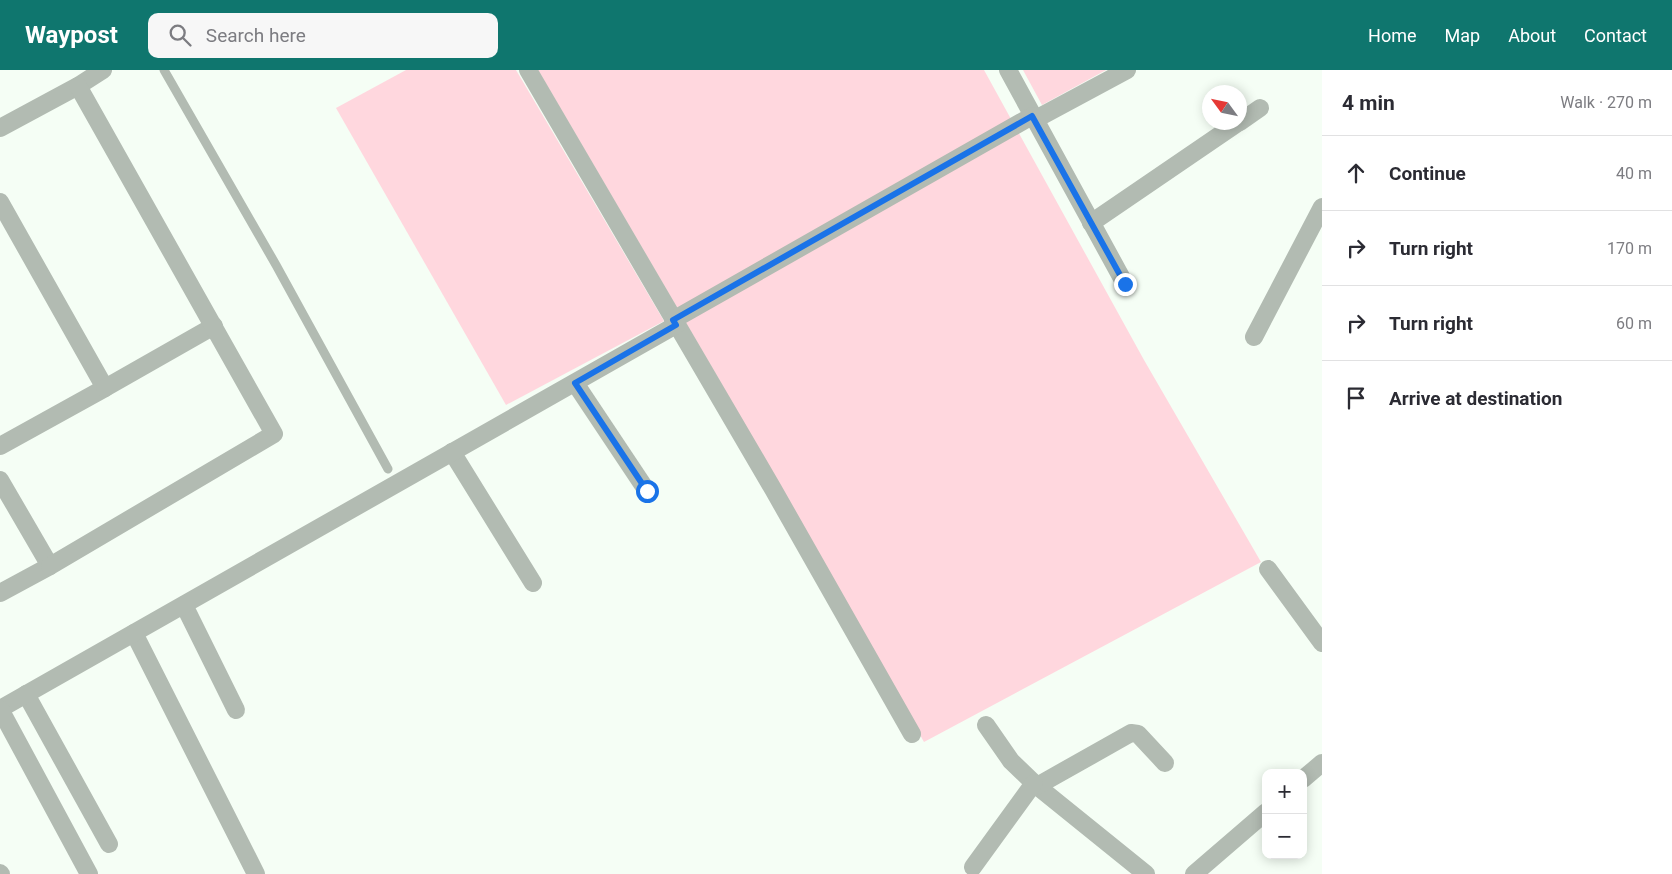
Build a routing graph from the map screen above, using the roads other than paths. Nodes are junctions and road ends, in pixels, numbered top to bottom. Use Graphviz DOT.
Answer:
graph roads {
  1 [pos="103,70"];
  2 [pos="164,70"];
  3 [pos="528,70"];
  4 [pos="1008,70"];
  5 [pos="1127,70"];
  6 [pos="78,86"];
  7 [pos="1260,108"];
  8 [pos="1247,117"];
  9 [pos="1033,118"];
  10 [pos="0,128"];
  11 [pos="1227,130"];
  12 [pos="0,202"];
  13 [pos="1322,207"];
  14 [pos="1091,223"];
  15 [pos="1125,284"];
  16 [pos="675,323"];
  17 [pos="214,326"];
  18 [pos="1254,337"];
  19 [pos="575,383"];
  20 [pos="105,388"];
  21 [pos="0,446"];
  22 [pos="452,452"];
  23 [pos="388,469"];
  24 [pos="0,480"];
  25 [pos="647,491"];
  26 [pos="50,566"];
  27 [pos="1268,569"];
  28 [pos="533,583"];
  29 [pos="0,593"];
  30 [pos="184,605"];
  31 [pos="134,633"];
  32 [pos="1322,643"];
  33 [pos="26,694"];
  34 [pos="0,709"];
  35 [pos="236,710"];
  36 [pos="986,725"];
  37 [pos="912,734"];
  38 [pos="1322,763"];
  39 [pos="1166,764"];
  40 [pos="1307,776"];
  41 [pos="1036,784"];
  42 [pos="1264,814"];
  43 [pos="108,844"];
  44 [pos="973,867"];
  45 [pos="89,874"];
  46 [pos="256,874"];
  47 [pos="1146,874"];
  48 [pos="1194,874"];
  1 -- 6 [label="street"];
  2 -- 23 [label="lane"];
  3 -- 16 [label="street"];
  4 -- 9 [label="street"];
  5 -- 9 [label="street"];
  6 -- 10 [label="street"];
  6 -- 17 [label="street"];
  7 -- 8 [label="street"];
  9 -- 14 [label="street"];
  9 -- 16 [label="street"];
  11 -- 14 [label="street"];
  12 -- 20 [label="street"];
  13 -- 18 [label="street"];
  14 -- 15 [label="street"];
  16 -- 19 [label="street"];
  16 -- 37 [label="street"];
  17 -- 20 [label="street"];
  17 -- 26 [label="street"];
  19 -- 22 [label="street"];
  19 -- 25 [label="street"];
  20 -- 21 [label="street"];
  22 -- 28 [label="street"];
  22 -- 30 [label="street"];
  24 -- 26 [label="street"];
  26 -- 29 [label="street"];
  27 -- 32 [label="street"];
  30 -- 31 [label="street"];
  30 -- 35 [label="street"];
  31 -- 33 [label="street"];
  31 -- 46 [label="street"];
  33 -- 34 [label="street"];
  33 -- 43 [label="street"];
  34 -- 45 [label="street"];
  36 -- 41 [label="street"];
  38 -- 40 [label="street"];
  39 -- 41 [label="street"];
  41 -- 44 [label="street"];
  41 -- 47 [label="street"];
  42 -- 48 [label="street"];
}
